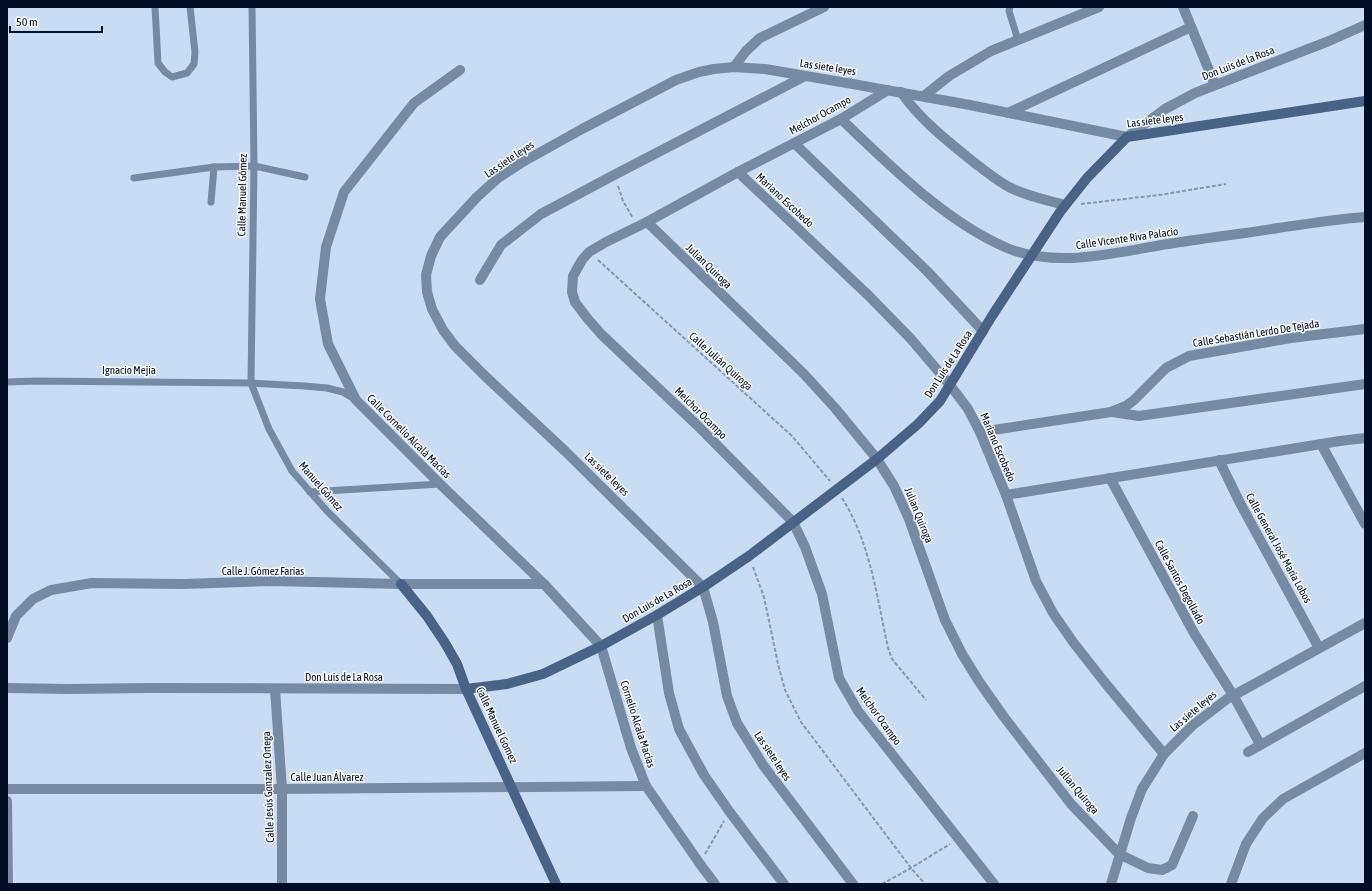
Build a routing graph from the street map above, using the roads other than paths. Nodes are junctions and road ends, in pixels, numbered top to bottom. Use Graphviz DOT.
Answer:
graph roads {
  1 [pos="155,7"];
  2 [pos="190,7"];
  3 [pos="252,7"];
  4 [pos="824,7"];
  5 [pos="1010,7"];
  6 [pos="1099,7"];
  7 [pos="1183,7"];
  8 [pos="1365,25"];
  9 [pos="1190,27"];
  10 [pos="1018,40"];
  11 [pos="734,67"];
  12 [pos="460,70"];
  13 [pos="805,76"];
  14 [pos="1215,85"];
  15 [pos="888,90"];
  16 [pos="901,92"];
  17 [pos="924,96"];
  18 [pos="1365,100"];
  19 [pos="1008,112"];
  20 [pos="841,119"];
  21 [pos="1127,137"];
  22 [pos="794,143"];
  23 [pos="254,166"];
  24 [pos="214,167"];
  25 [pos="738,172"];
  26 [pos="305,177"];
  27 [pos="134,178"];
  28 [pos="211,202"];
  29 [pos="1065,205"];
  30 [pos="1365,217"];
  31 [pos="647,222"];
  32 [pos="1032,254"];
  33 [pos="480,280"];
  34 [pos="1365,329"];
  35 [pos="983,331"];
  36 [pos="7,382"];
  37 [pos="251,382"];
  38 [pos="950,384"];
  39 [pos="1365,384"];
  40 [pos="356,400"];
  41 [pos="1111,412"];
  42 [pos="980,432"];
  43 [pos="1365,438"];
  44 [pos="1321,444"];
  45 [pos="877,459"];
  46 [pos="1219,460"];
  47 [pos="1110,478"];
  48 [pos="440,484"];
  49 [pos="310,492"];
  50 [pos="1006,495"];
  51 [pos="793,522"];
  52 [pos="1365,524"];
  53 [pos="401,584"];
  54 [pos="544,584"];
  55 [pos="704,587"];
  56 [pos="657,615"];
  57 [pos="1365,623"];
  58 [pos="7,638"];
  59 [pos="601,646"];
  60 [pos="1319,648"];
  61 [pos="1365,686"];
  62 [pos="7,688"];
  63 [pos="275,689"];
  64 [pos="466,689"];
  65 [pos="1233,695"];
  66 [pos="1260,744"];
  67 [pos="1248,752"];
  68 [pos="1365,753"];
  69 [pos="1164,754"];
  70 [pos="646,786"];
  71 [pos="512,787"];
  72 [pos="282,789"];
  73 [pos="7,790"];
  74 [pos="7,801"];
  75 [pos="1193,816"];
  76 [pos="1119,854"];
  77 [pos="8,884"];
  78 [pos="282,884"];
  79 [pos="556,884"];
  80 [pos="715,884"];
  81 [pos="784,884"];
  82 [pos="853,884"];
  83 [pos="994,884"];
  84 [pos="1111,884"];
  85 [pos="1231,884"];
  1 -- 2 [label="lane"];
  3 -- 23 [label="lane, Calle Manuel Gómez"];
  4 -- 11 [label="street"];
  5 -- 10 [label="lane"];
  6 -- 10 [label="street"];
  7 -- 9 [label="street"];
  8 -- 14 [label="street, Don Luis de la Rosa"];
  9 -- 14 [label="street"];
  9 -- 19 [label="street"];
  10 -- 17 [label="street"];
  11 -- 13 [label="street, Las siete leyes"];
  11 -- 55 [label="street, Las siete leyes"];
  12 -- 40 [label="street, Calle Cornelio Alcalá Macías"];
  13 -- 15 [label="street, Las siete leyes"];
  13 -- 33 [label="street"];
  14 -- 21 [label="street, Don Luis de la Rosa"];
  15 -- 16 [label="street, Las siete leyes"];
  15 -- 20 [label="street, Melchor Ocampo"];
  16 -- 17 [label="street, Las siete leyes"];
  16 -- 29 [label="street"];
  17 -- 19 [label="street, Las siete leyes"];
  18 -- 21 [label="street, Las siete leyes"];
  19 -- 21 [label="street, Las siete leyes"];
  20 -- 22 [label="street, Melchor Ocampo"];
  20 -- 32 [label="street, Calle Vicente Riva Palacio"];
  21 -- 29 [label="street, Don Luis de La Rosa"];
  22 -- 25 [label="street, Melchor Ocampo"];
  22 -- 35 [label="street"];
  23 -- 24 [label="lane"];
  23 -- 26 [label="lane"];
  23 -- 37 [label="lane, Calle Manuel Gómez"];
  24 -- 27 [label="lane"];
  24 -- 28 [label="lane"];
  25 -- 31 [label="street, Melchor Ocampo"];
  25 -- 38 [label="street, Mariano Escobedo"];
  29 -- 32 [label="street, Don Luis de La Rosa"];
  30 -- 32 [label="street, Calle Vicente Riva Palacio"];
  31 -- 45 [label="street, Julian Quiroga"];
  31 -- 51 [label="street, Melchor Ocampo"];
  32 -- 35 [label="street, Don Luis de La Rosa"];
  34 -- 41 [label="street, Calle Sebastián Lerdo De Tejada"];
  35 -- 38 [label="street, Don Luis de La Rosa"];
  36 -- 37 [label="lane, Ignacio Mejia"];
  37 -- 40 [label="lane, Ignacio Mejia"];
  37 -- 49 [label="lane, Manuel Gómez"];
  38 -- 42 [label="street, Mariano Escobedo"];
  38 -- 45 [label="street, Don Luis de La Rosa"];
  39 -- 41 [label="street"];
  40 -- 48 [label="street, Calle Cornelio Alcalá Macías"];
  41 -- 42 [label="street, Calle Sebastián Lerdo De Tejada"];
  42 -- 50 [label="street, Mariano Escobedo"];
  43 -- 44 [label="street"];
  44 -- 46 [label="street"];
  44 -- 52 [label="street"];
  45 -- 51 [label="street, Don Luis de La Rosa"];
  45 -- 76 [label="street, Julian Quiroga"];
  46 -- 47 [label="street"];
  46 -- 60 [label="street, Calle General José María Lobos"];
  47 -- 50 [label="street"];
  47 -- 65 [label="street, Calle Santos Degollado"];
  48 -- 49 [label="lane"];
  48 -- 54 [label="street, Calle Cornelio Alcalá Macías"];
  49 -- 53 [label="lane, Manuel Gómez"];
  50 -- 69 [label="street, Mariano Escobedo"];
  51 -- 55 [label="street, Don Luis de La Rosa"];
  51 -- 83 [label="street, Melchor Ocampo"];
  53 -- 54 [label="street, Calle J. Gómez Farias"];
  53 -- 58 [label="street, Calle J. Gómez Farias"];
  53 -- 64 [label="street, Calle Manuel Gomez"];
  54 -- 59 [label="street, Calle Cornelio Alcalá Macías"];
  55 -- 56 [label="street, Don Luis de La Rosa"];
  55 -- 82 [label="street, Las siete leyes"];
  56 -- 59 [label="street, Don Luis de La Rosa"];
  56 -- 81 [label="street"];
  57 -- 60 [label="street, Las siete leyes"];
  59 -- 64 [label="street, Don Luis de La Rosa"];
  59 -- 70 [label="street, Cornelio Alcala Macías"];
  60 -- 65 [label="street, Las siete leyes"];
  61 -- 66 [label="street"];
  62 -- 63 [label="street, Don Luis de La Rosa"];
  63 -- 64 [label="street, Don Luis de La Rosa"];
  63 -- 72 [label="street, Calle Jesús Gonzalez Ortega"];
  64 -- 71 [label="street, Calle Manuel Gomez"];
  65 -- 66 [label="street, Calle Santos Degollado"];
  65 -- 69 [label="street, Las siete leyes"];
  66 -- 67 [label="street"];
  68 -- 85 [label="street"];
  69 -- 76 [label="street, Las siete leyes"];
  70 -- 71 [label="street, Calle Juan Álvarez"];
  70 -- 80 [label="street, Cornelio Alcala Macías"];
  71 -- 72 [label="street, Calle Juan Álvarez"];
  71 -- 79 [label="street, Calle Manuel Gomez"];
  72 -- 73 [label="street, Calle Juan Álvarez"];
  72 -- 78 [label="street, Calle Jesús Gonzalez Ortega"];
  74 -- 77 [label="street"];
  75 -- 76 [label="street"];
  76 -- 84 [label="street, Las siete leyes"];
}
